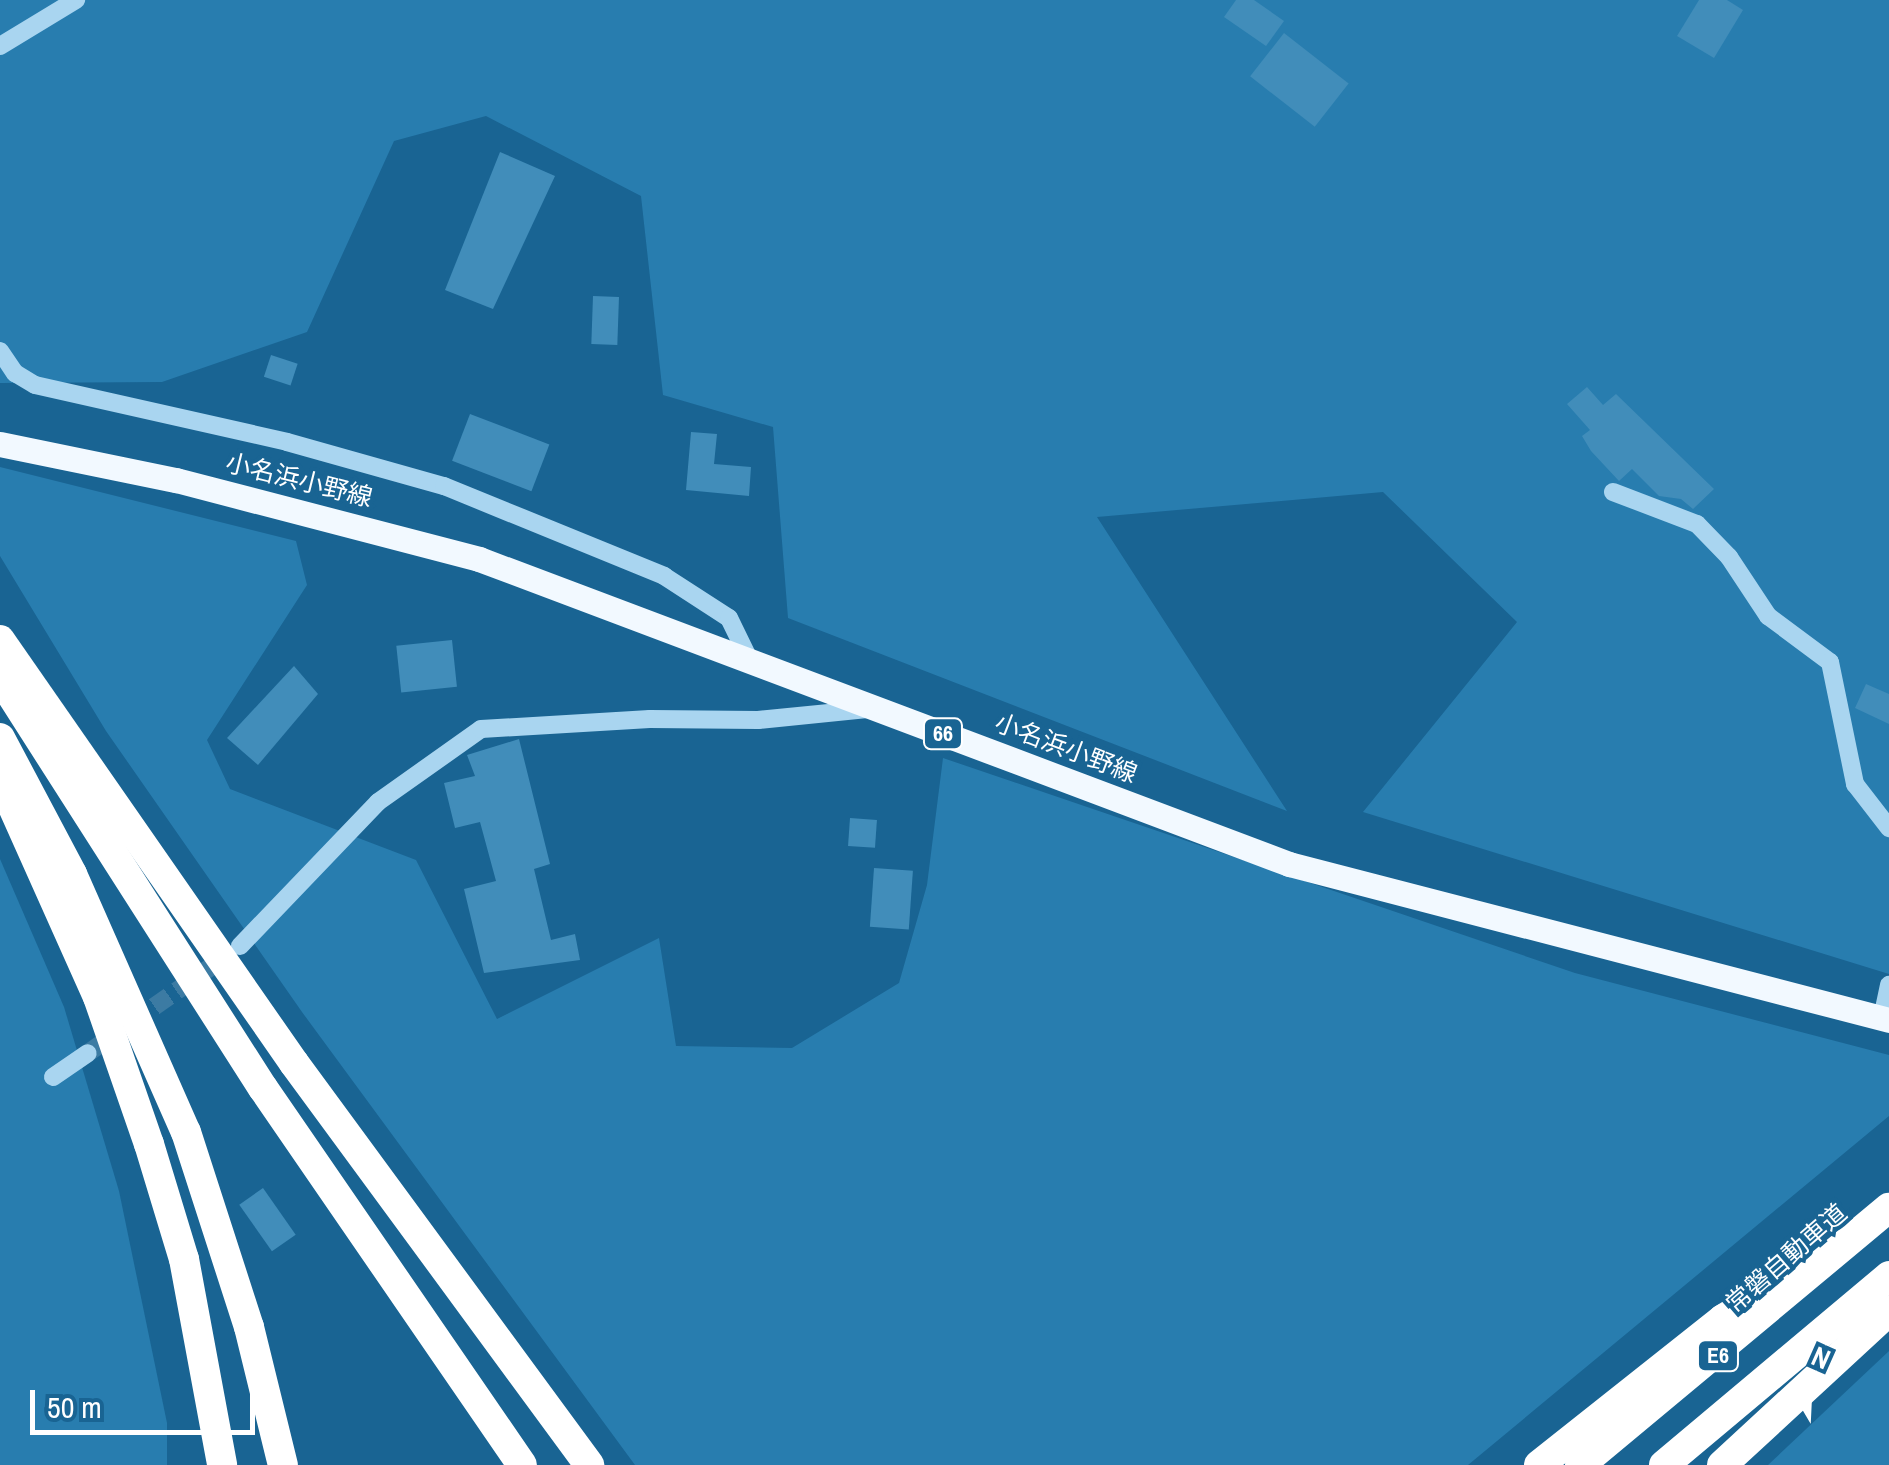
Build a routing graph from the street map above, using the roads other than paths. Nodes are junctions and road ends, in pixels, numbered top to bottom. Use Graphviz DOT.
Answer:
graph roads {
  1 [pos="76,0"];
  2 [pos="0,46"];
  3 [pos="0,351"];
  4 [pos="0,444"];
  5 [pos="1613,492"];
  6 [pos="0,640"];
  7 [pos="750,661"];
  8 [pos="0,676"];
  9 [pos="874,708"];
  10 [pos="0,738"];
  11 [pos="0,778"];
  12 [pos="1889,828"];
  13 [pos="240,946"];
  14 [pos="1889,985"];
  15 [pos="1886,1019"];
  16 [pos="88,1053"];
  17 [pos="53,1078"];
  18 [pos="1889,1208"];
  19 [pos="1851,1242"];
  20 [pos="1889,1276"];
  21 [pos="1889,1312"];
  22 [pos="222,1465"];
  23 [pos="283,1465"];
  24 [pos="522,1465"];
  25 [pos="589,1465"];
  26 [pos="1539,1465"];
  27 [pos="1580,1465"];
  28 [pos="1664,1465"];
  29 [pos="1722,1465"];
  1 -- 2 [label="street"];
  3 -- 7 [label="street"];
  4 -- 7 [label="main road, 小名浜小野線 / 66"];
  5 -- 12 [label="street"];
  6 -- 25 [label="highway"];
  7 -- 9 [label="main road, 小名浜小野線 / 66"];
  8 -- 24 [label="highway"];
  9 -- 13 [label="street"];
  9 -- 15 [label="main road, 小名浜小野線 / 66"];
  10 -- 23 [label="highway"];
  11 -- 22 [label="highway"];
  14 -- 15 [label="street"];
  16 -- 17 [label="street"];
  18 -- 19 [label="highway, 常磐自動車道 / E6"];
  19 -- 26 [label="highway"];
  19 -- 27 [label="highway, 常磐自動車道 / E6"];
  20 -- 28 [label="highway, E6"];
  21 -- 29 [label="highway"];
}
